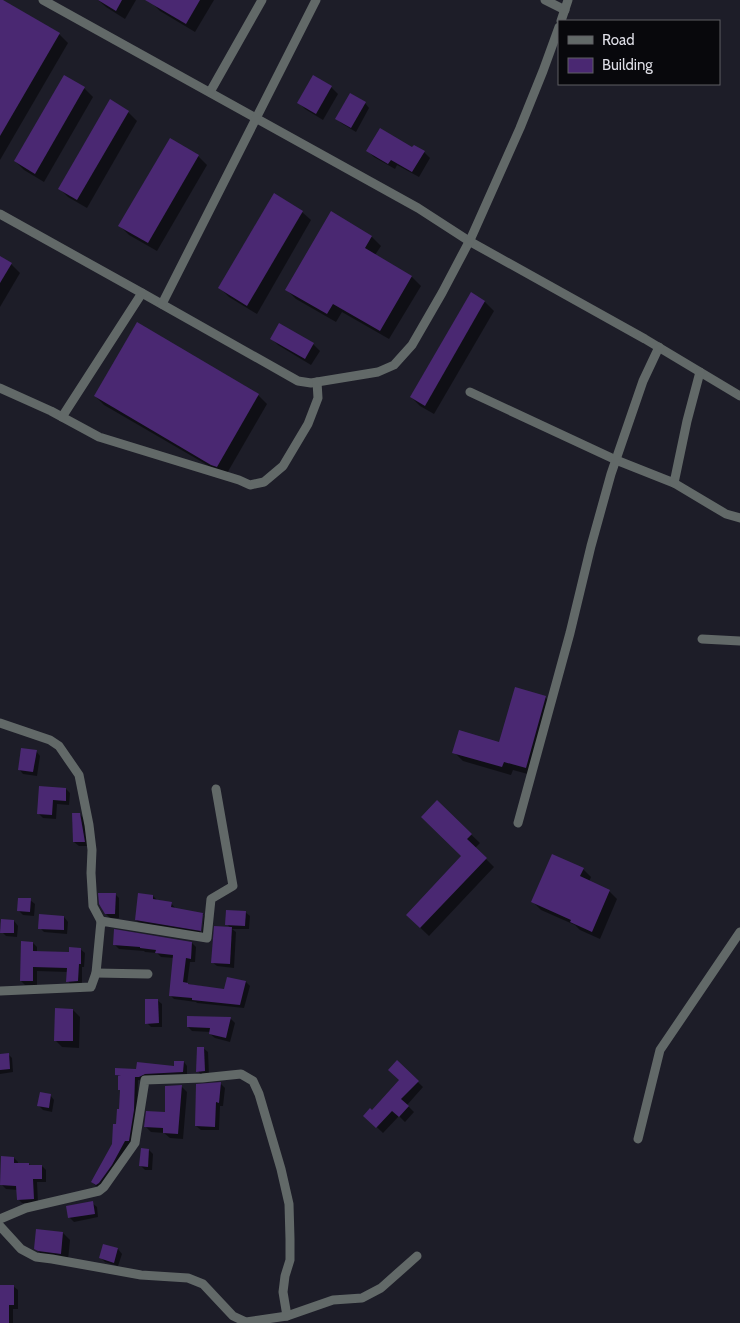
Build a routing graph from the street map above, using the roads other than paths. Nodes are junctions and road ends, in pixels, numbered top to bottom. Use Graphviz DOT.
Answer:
graph roads {
  1 [pos="43,0"];
  2 [pos="262,0"];
  3 [pos="316,0"];
  4 [pos="545,0"];
  5 [pos="568,0"];
  6 [pos="564,10"];
  7 [pos="561,20"];
  8 [pos="558,30"];
  9 [pos="210,92"];
  10 [pos="256,118"];
  11 [pos="0,214"];
  12 [pos="469,241"];
  13 [pos="142,293"];
  14 [pos="162,304"];
  15 [pos="659,347"];
  16 [pos="700,372"];
  17 [pos="317,382"];
  18 [pos="0,388"];
  19 [pos="470,392"];
  20 [pos="740,396"];
  21 [pos="62,417"];
  22 [pos="616,460"];
  23 [pos="674,483"];
  24 [pos="740,518"];
  25 [pos="702,639"];
  26 [pos="740,641"];
  27 [pos="0,724"];
  28 [pos="216,789"];
  29 [pos="518,823"];
  30 [pos="101,921"];
  31 [pos="740,932"];
  32 [pos="96,973"];
  33 [pos="148,974"];
  34 [pos="0,991"];
  35 [pos="638,1139"];
  36 [pos="0,1219"];
  37 [pos="0,1226"];
  38 [pos="417,1256"];
  39 [pos="287,1316"];
  1 -- 9 [label="street"];
  2 -- 9 [label="street"];
  3 -- 10 [label="street"];
  4 -- 6 [label="street"];
  5 -- 6 [label="street"];
  6 -- 7 [label="street"];
  8 -- 12 [label="street"];
  9 -- 10 [label="street"];
  10 -- 12 [label="street"];
  10 -- 14 [label="street"];
  11 -- 13 [label="street"];
  12 -- 15 [label="street"];
  12 -- 17 [label="street"];
  13 -- 14 [label="street"];
  13 -- 21 [label="street"];
  14 -- 17 [label="street"];
  15 -- 16 [label="street"];
  15 -- 22 [label="street"];
  16 -- 20 [label="street"];
  16 -- 23 [label="street"];
  17 -- 21 [label="street"];
  18 -- 21 [label="street"];
  19 -- 22 [label="street"];
  22 -- 23 [label="street"];
  22 -- 29 [label="street"];
  23 -- 24 [label="street"];
  25 -- 26 [label="street"];
  27 -- 30 [label="street"];
  28 -- 30 [label="street"];
  30 -- 32 [label="street"];
  31 -- 35 [label="street"];
  32 -- 33 [label="street"];
  32 -- 34 [label="street"];
  36 -- 39 [label="street"];
  37 -- 39 [label="street"];
  38 -- 39 [label="street"];
}
